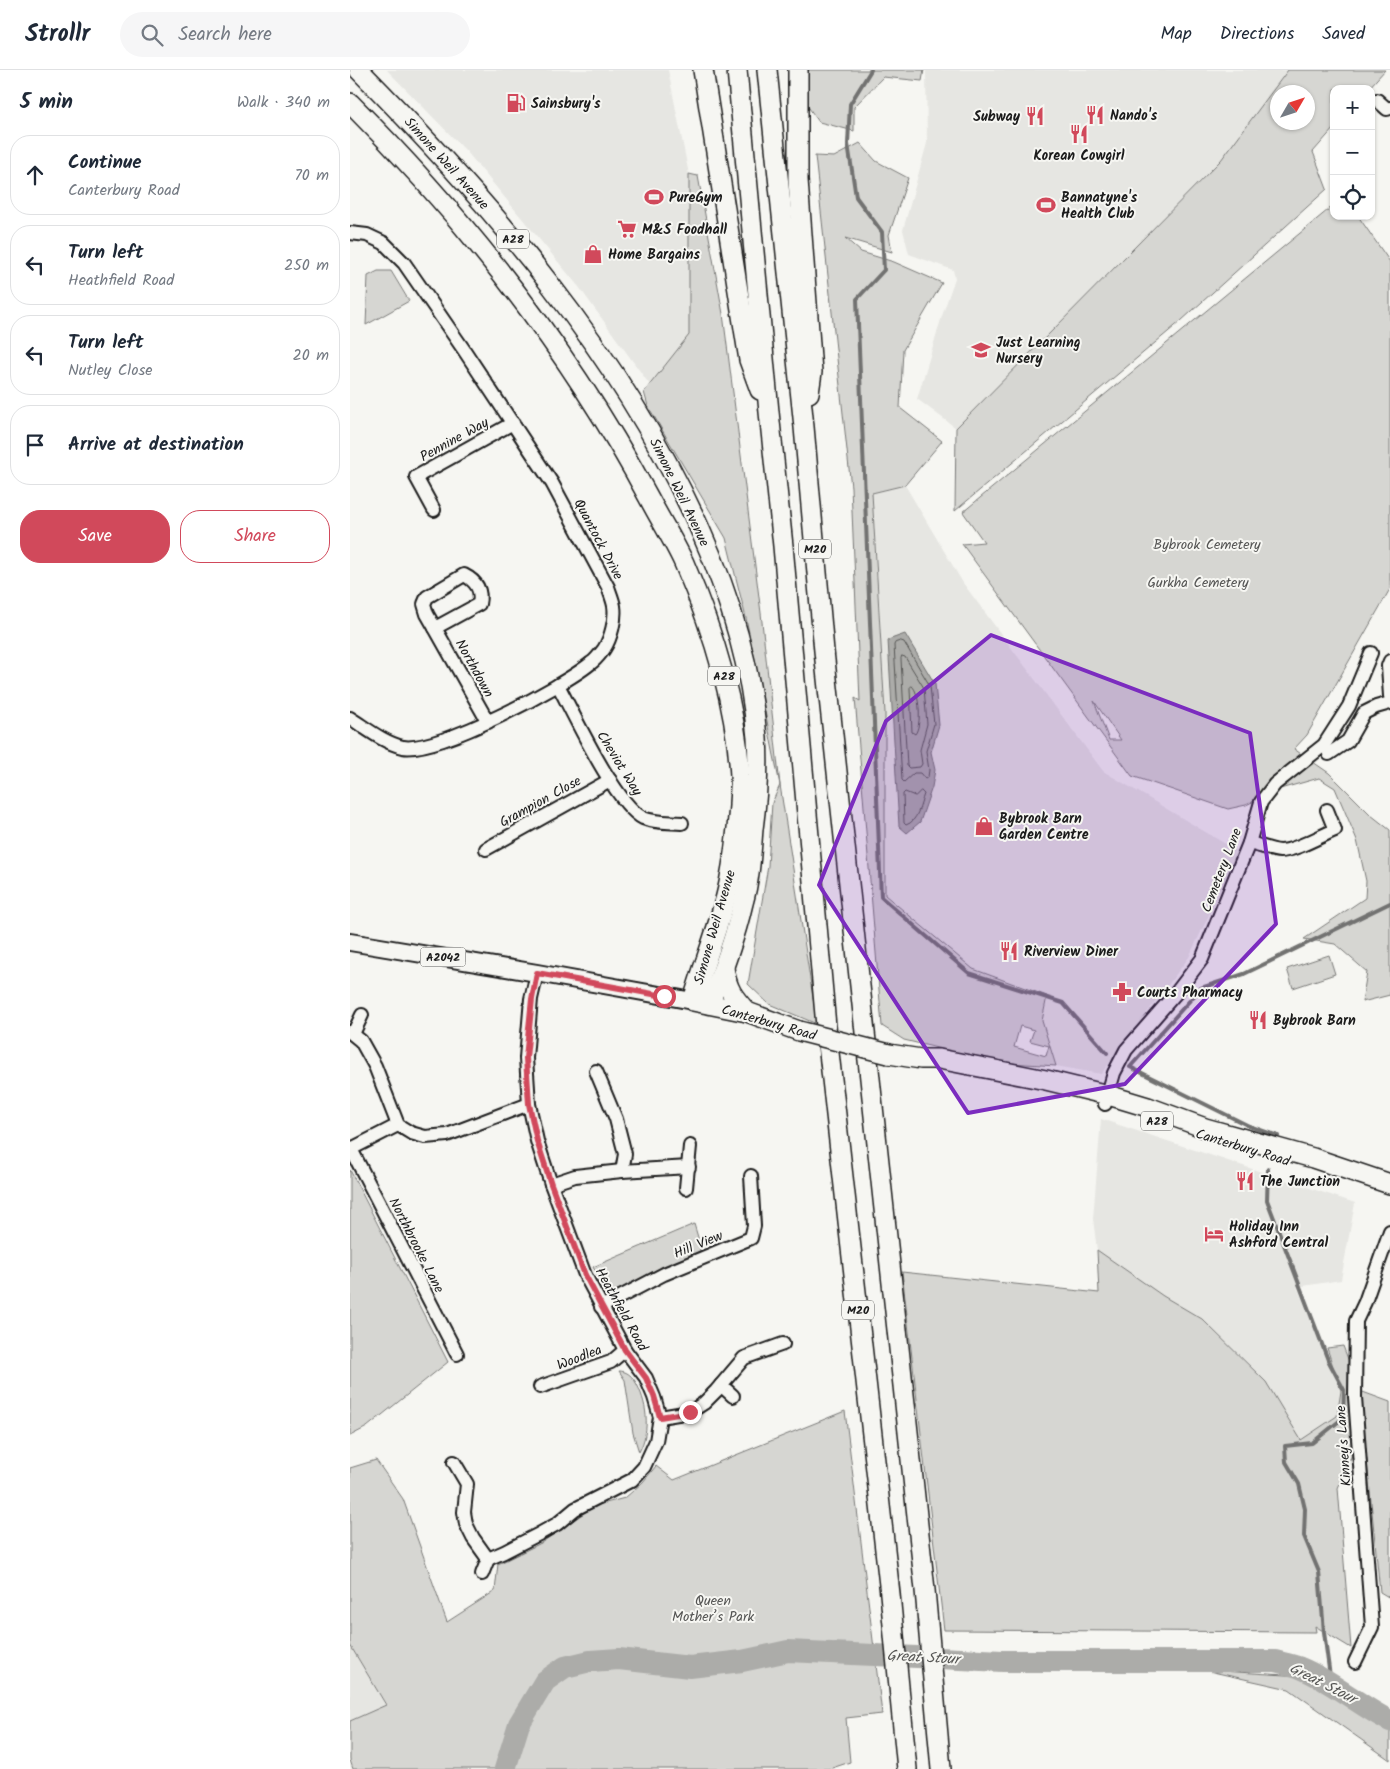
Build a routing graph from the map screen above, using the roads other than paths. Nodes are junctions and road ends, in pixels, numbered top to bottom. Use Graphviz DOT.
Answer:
graph roads {
  1 [pos="359,70"];
  2 [pos="703,70"];
  3 [pos="737,70"];
  4 [pos="767,70"];
  5 [pos="798,70"];
  6 [pos="1378,100"];
  7 [pos="350,103"];
  8 [pos="1390,108"];
  9 [pos="350,233"];
  10 [pos="769,412"];
  11 [pos="513,423"];
  12 [pos="804,427"];
  13 [pos="434,510"];
  14 [pos="435,628"];
  15 [pos="1371,653"];
  16 [pos="1390,661"];
  17 [pos="558,685"];
  18 [pos="1390,696"];
  19 [pos="1390,703"];
  20 [pos="350,718"];
  21 [pos="488,722"];
  22 [pos="1329,754"];
  23 [pos="610,780"];
  24 [pos="1327,810"];
  25 [pos="682,823"];
  26 [pos="1249,843"];
  27 [pos="486,849"];
  28 [pos="350,942"];
  29 [pos="724,968"];
  30 [pos="537,973"];
  31 [pos="701,1003"];
  32 [pos="747,1012"];
  33 [pos="362,1015"];
  34 [pos="352,1033"];
  35 [pos="596,1071"];
  36 [pos="1106,1100"];
  37 [pos="529,1104"];
  38 [pos="398,1125"];
  39 [pos="690,1146"];
  40 [pos="689,1167"];
  41 [pos="622,1171"];
  42 [pos="751,1176"];
  43 [pos="551,1184"];
  44 [pos="1390,1184"];
  45 [pos="686,1188"];
  46 [pos="1390,1194"];
  47 [pos="1390,1231"];
  48 [pos="601,1307"];
  49 [pos="783,1344"];
  50 [pos="625,1350"];
  51 [pos="457,1354"];
  52 [pos="721,1385"];
  53 [pos="540,1387"];
  54 [pos="733,1396"];
  55 [pos="660,1417"];
  56 [pos="454,1462"];
  57 [pos="488,1559"];
  58 [pos="482,1574"];
  59 [pos="1355,1662"];
  60 [pos="907,1769"];
  61 [pos="941,1769"];
  1 -- 29 [label="highway, Simone Weil Avenue / A28"];
  2 -- 10 [label="highway, M20"];
  3 -- 10 [label="highway, M20"];
  4 -- 12 [label="highway, M20"];
  5 -- 12 [label="highway, M20"];
  6 -- 8 [label="street"];
  7 -- 31 [label="highway, Simone Weil Avenue / A28"];
  9 -- 11 [label="street, Quantock Drive"];
  10 -- 60 [label="highway, M20"];
  11 -- 13 [label="street, Pennine Way"];
  11 -- 17 [label="street, Quantock Drive"];
  12 -- 61 [label="highway, M20"];
  14 -- 14 [label="street, Northdown"];
  14 -- 21 [label="street, Northdown"];
  15 -- 26 [label="street, Cemetery Lane"];
  16 -- 18 [label="street"];
  17 -- 21 [label="street, Quantock Drive"];
  17 -- 23 [label="street, Cheviot Way"];
  19 -- 22 [label="street"];
  20 -- 21 [label="street, Quantock Drive"];
  23 -- 25 [label="street, Cheviot Way"];
  23 -- 27 [label="street, Grampion Close"];
  24 -- 26 [label="street"];
  26 -- 36 [label="street, Cemetery Lane"];
  28 -- 30 [label="main road, Canterbury Road / A2042"];
  29 -- 31 [label="highway, Simone Weil Avenue / A28"];
  29 -- 32 [label="highway"];
  30 -- 31 [label="main road, Canterbury Road / A2042"];
  30 -- 37 [label="street, Heathfield Road"];
  31 -- 32 [label="highway, Canterbury Road / A28"];
  32 -- 36 [label="highway, Canterbury Road / A28, bridge"];
  33 -- 34 [label="street"];
  34 -- 38 [label="street"];
  35 -- 41 [label="street"];
  36 -- 44 [label="highway, Canterbury Road / A28"];
  36 -- 46 [label="highway, Canterbury Road / A28"];
  37 -- 38 [label="street"];
  37 -- 43 [label="street, Heathfield Road"];
  38 -- 51 [label="street, Northbrooke Lane"];
  39 -- 40 [label="street"];
  40 -- 41 [label="street"];
  40 -- 45 [label="street"];
  41 -- 43 [label="street"];
  42 -- 48 [label="street, Hill View"];
  43 -- 48 [label="street, Heathfield Road"];
  47 -- 59 [label="street, Kinney's Lane"];
  48 -- 50 [label="street, Heathfield Road"];
  49 -- 52 [label="street"];
  50 -- 53 [label="street, Woodlea"];
  50 -- 55 [label="street, Heathfield Road"];
  52 -- 54 [label="street"];
  52 -- 55 [label="street"];
  55 -- 57 [label="street, Heathfield Road"];
  56 -- 57 [label="street"];
  57 -- 58 [label="street"];
}
